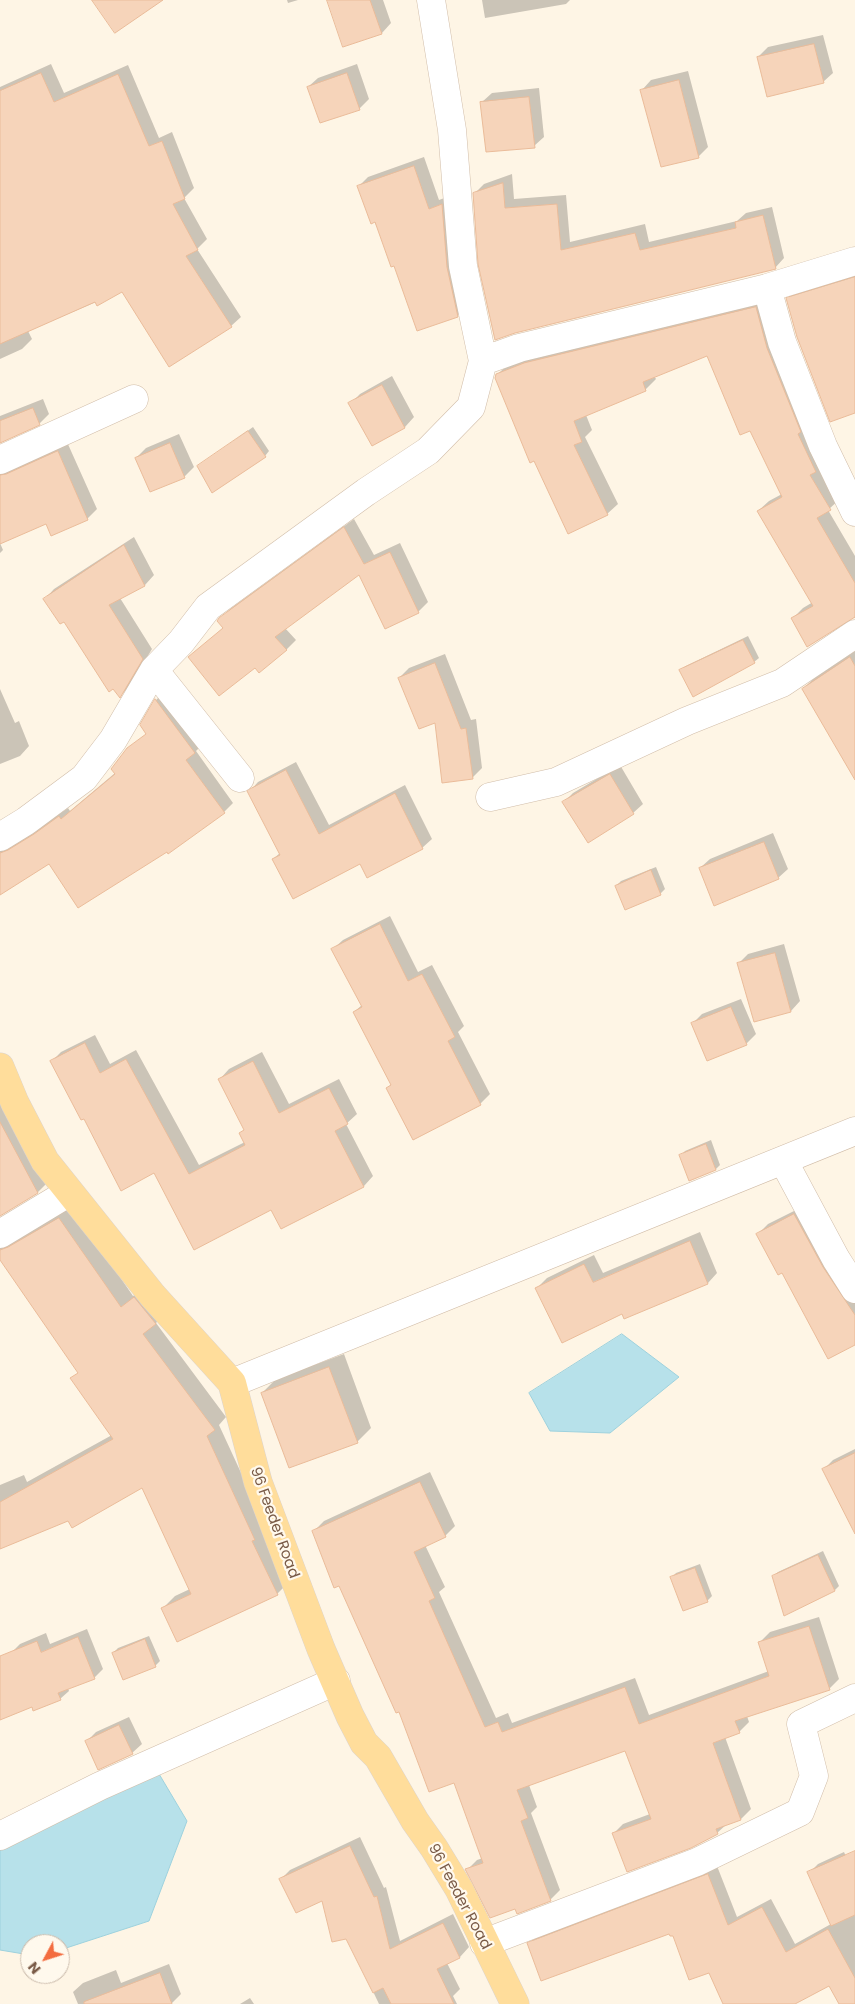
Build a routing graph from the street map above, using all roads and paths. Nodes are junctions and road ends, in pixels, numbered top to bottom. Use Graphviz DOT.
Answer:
graph roads {
  1 [pos="431,0"];
  2 [pos="855,261"];
  3 [pos="767,288"];
  4 [pos="483,361"];
  5 [pos="134,399"];
  6 [pos="0,460"];
  7 [pos="855,512"];
  8 [pos="855,634"];
  9 [pos="154,670"];
  10 [pos="240,778"];
  11 [pos="490,797"];
  12 [pos="0,838"];
  13 [pos="0,1067"];
  14 [pos="855,1131"];
  15 [pos="783,1160"];
  16 [pos="68,1192"];
  17 [pos="0,1234"];
  18 [pos="855,1289"];
  19 [pos="232,1383"];
  20 [pos="336,1681"];
  21 [pos="855,1698"];
  22 [pos="0,1836"];
  23 [pos="484,1942"];
  24 [pos="515,2004"];
  1 -- 4 [label="street"];
  2 -- 3 [label="street"];
  3 -- 4 [label="street"];
  3 -- 7 [label="street"];
  4 -- 9 [label="street"];
  5 -- 6 [label="street"];
  8 -- 11 [label="street"];
  9 -- 10 [label="street"];
  9 -- 12 [label="street"];
  13 -- 16 [label="main road, 96 Feeder Road"];
  14 -- 15 [label="street"];
  15 -- 18 [label="street"];
  15 -- 19 [label="street"];
  16 -- 17 [label="street"];
  16 -- 19 [label="main road, 96 Feeder Road"];
  19 -- 20 [label="main road, 96 Feeder Road"];
  20 -- 22 [label="street"];
  20 -- 23 [label="main road, 96 Feeder Road"];
  21 -- 23 [label="street"];
  23 -- 24 [label="main road, 96 Feeder Road"];
}
